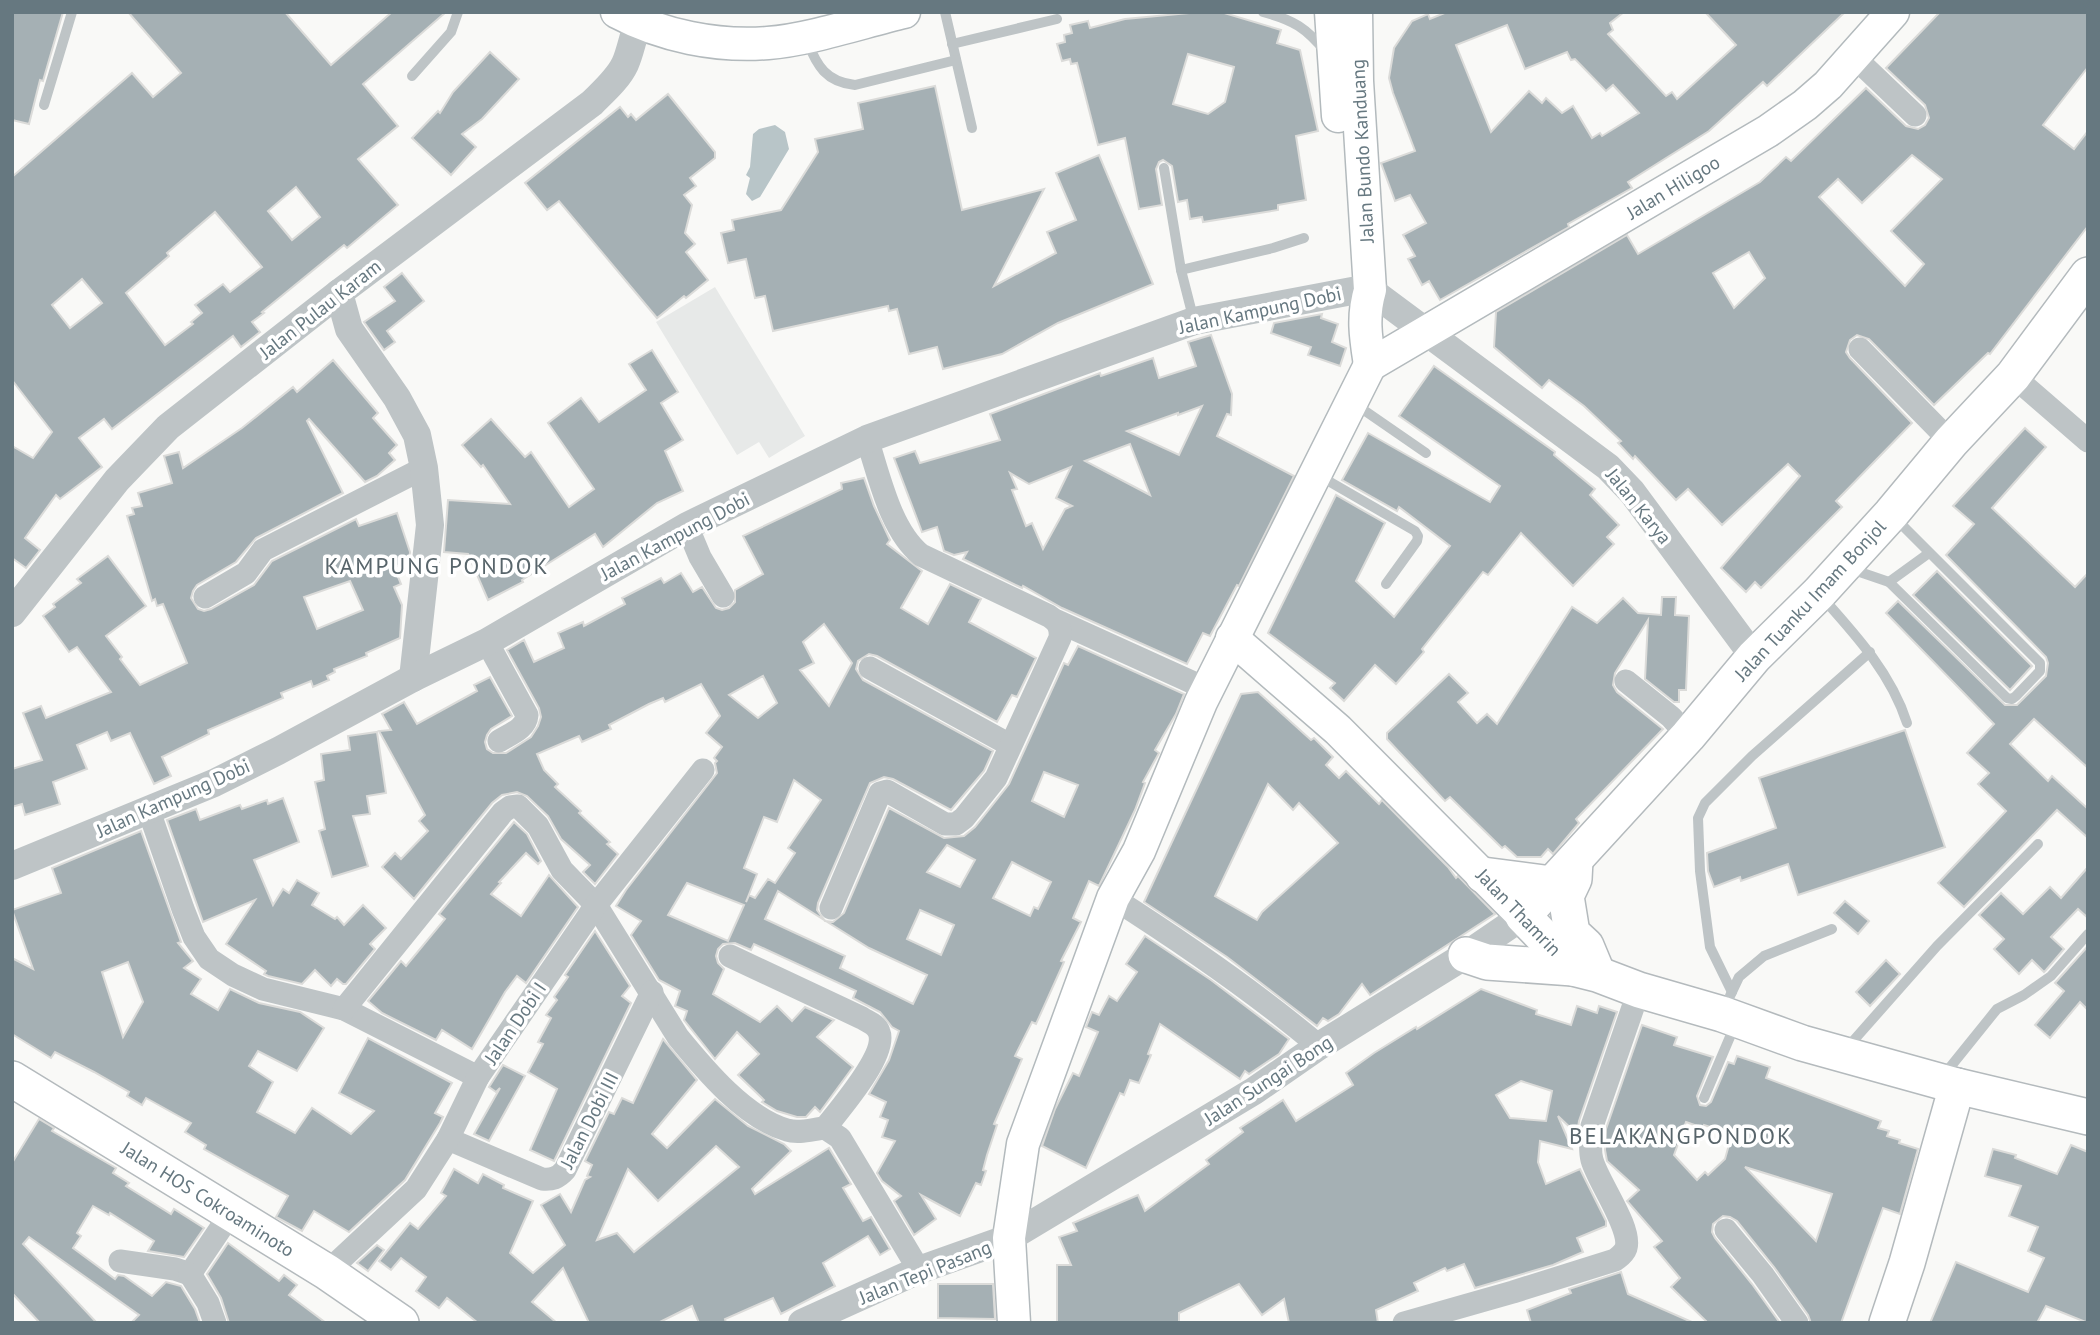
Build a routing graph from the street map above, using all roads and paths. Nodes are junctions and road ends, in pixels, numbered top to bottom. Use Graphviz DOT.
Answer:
graph roads {
  1 [pos="72,12"];
  2 [pos="458,12"];
  3 [pos="904,12"];
  4 [pos="945,12"];
  5 [pos="1263,12"];
  6 [pos="1331,12"];
  7 [pos="1356,12"];
  8 [pos="1893,12"];
  9 [pos="633,16"];
  10 [pos="1057,19"];
  11 [pos="805,36"];
  12 [pos="952,44"];
  13 [pos="1852,55"];
  14 [pos="956,60"];
  15 [pos="1334,61"];
  16 [pos="412,76"];
  17 [pos="44,105"];
  18 [pos="1915,116"];
  19 [pos="972,128"];
  20 [pos="1164,168"];
  21 [pos="1357,223"];
  22 [pos="1304,238"];
  23 [pos="1181,270"];
  24 [pos="2088,275"];
  25 [pos="339,293"];
  26 [pos="1362,297"];
  27 [pos="1194,321"];
  28 [pos="1429,333"];
  29 [pos="1860,349"];
  30 [pos="1370,365"];
  31 [pos="2013,376"];
  32 [pos="1352,403"];
  33 [pos="867,439"];
  34 [pos="2088,441"];
  35 [pos="1951,442"];
  36 [pos="1426,453"];
  37 [pos="424,468"];
  38 [pos="1316,474"];
  39 [pos="1891,514"];
  40 [pos="687,526"];
  41 [pos="1929,552"];
  42 [pos="1842,566"];
  43 [pos="1889,582"];
  44 [pos="1386,584"];
  45 [pos="1819,593"];
  46 [pos="723,596"];
  47 [pos="205,597"];
  48 [pos="12,613"];
  49 [pos="1057,621"];
  50 [pos="1232,638"];
  51 [pos="487,642"];
  52 [pos="1870,652"];
  53 [pos="1754,657"];
  54 [pos="870,668"];
  55 [pos="413,678"];
  56 [pos="1626,681"];
  57 [pos="1207,689"];
  58 [pos="1907,723"];
  59 [pos="1688,736"];
  60 [pos="499,741"];
  61 [pos="1010,745"];
  62 [pos="703,770"];
  63 [pos="149,811"];
  64 [pos="2038,844"];
  65 [pos="12,866"];
  66 [pos="1567,874"];
  67 [pos="1483,875"];
  68 [pos="1113,898"];
  69 [pos="596,905"];
  70 [pos="831,908"];
  71 [pos="1523,916"];
  72 [pos="1832,929"];
  73 [pos="2088,934"];
  74 [pos="1466,955"];
  75 [pos="730,956"];
  76 [pos="1585,962"];
  77 [pos="1639,990"];
  78 [pos="652,992"];
  79 [pos="344,1009"];
  80 [pos="1731,1009"];
  81 [pos="1319,1046"];
  82 [pos="1842,1054"];
  83 [pos="478,1077"];
  84 [pos="12,1079"];
  85 [pos="1948,1083"];
  86 [pos="1704,1098"];
  87 [pos="2088,1117"];
  88 [pos="825,1128"];
  89 [pos="448,1139"];
  90 [pos="231,1213"];
  91 [pos="1726,1230"];
  92 [pos="1009,1238"];
  93 [pos="120,1261"];
  94 [pos="919,1270"];
  95 [pos="327,1272"];
  96 [pos="190,1274"];
  97 [pos="215,1323"];
  98 [pos="401,1323"];
  99 [pos="802,1323"];
  100 [pos="1014,1323"];
  101 [pos="1404,1323"];
  102 [pos="1797,1323"];
  103 [pos="1887,1323"];
  1 -- 17 [label="lane"];
  2 -- 16 [label="lane"];
  3 -- 11 [label="main road"];
  4 -- 12 [label="lane"];
  5 -- 15 [label="lane"];
  6 -- 15 [label="main road"];
  7 -- 21 [label="main road, Jalan Bundo Kanduang"];
  8 -- 13 [label="main road, Jalan Hiligoo"];
  9 -- 11 [label="main road"];
  9 -- 25 [label="street, Jalan Pulau Karam"];
  10 -- 12 [label="lane"];
  11 -- 14 [label="lane"];
  12 -- 14 [label="lane"];
  13 -- 18 [label="street"];
  13 -- 28 [label="main road, Jalan Hiligoo"];
  14 -- 19 [label="lane"];
  15 -- 21 [label="main road"];
  20 -- 23 [label="lane"];
  21 -- 26 [label="main road, Jalan Bundo Kanduang"];
  22 -- 23 [label="lane"];
  23 -- 27 [label="lane"];
  24 -- 31 [label="main road, Jalan Tuanku Imam Bonjol"];
  25 -- 37 [label="street"];
  25 -- 48 [label="street, Jalan Pulau Karam"];
  26 -- 27 [label="street, Jalan Kampung Dobi"];
  26 -- 28 [label="street, Jalan Karya"];
  26 -- 30 [label="main road, Jalan Bundo Kanduang"];
  27 -- 33 [label="street, Jalan Kampung Dobi"];
  28 -- 30 [label="main road, Jalan Hiligoo"];
  28 -- 53 [label="street, Jalan Karya"];
  29 -- 35 [label="street"];
  30 -- 32 [label="main road"];
  31 -- 34 [label="street"];
  31 -- 35 [label="main road, Jalan Tuanku Imam Bonjol"];
  32 -- 36 [label="lane"];
  32 -- 38 [label="main road"];
  33 -- 40 [label="street, Jalan Kampung Dobi"];
  33 -- 49 [label="street"];
  35 -- 39 [label="main road, Jalan Tuanku Imam Bonjol"];
  37 -- 47 [label="street"];
  37 -- 55 [label="street"];
  38 -- 44 [label="lane"];
  38 -- 50 [label="main road"];
  39 -- 41 [label="lane"];
  39 -- 42 [label="main road, Jalan Tuanku Imam Bonjol"];
  40 -- 46 [label="street"];
  40 -- 51 [label="street, Jalan Kampung Dobi"];
  41 -- 43 [label="lane"];
  41 -- 43 [label="lane"];
  42 -- 43 [label="lane"];
  42 -- 45 [label="main road, Jalan Tuanku Imam Bonjol"];
  45 -- 52 [label="lane"];
  45 -- 53 [label="main road, Jalan Tuanku Imam Bonjol"];
  49 -- 57 [label="street"];
  49 -- 61 [label="street"];
  50 -- 57 [label="main road"];
  50 -- 67 [label="main road, Jalan Thamrin"];
  51 -- 55 [label="street, Jalan Kampung Dobi"];
  51 -- 60 [label="street"];
  52 -- 58 [label="lane"];
  52 -- 80 [label="lane"];
  53 -- 59 [label="main road, Jalan Tuanku Imam Bonjol"];
  54 -- 61 [label="street"];
  55 -- 63 [label="street, Jalan Kampung Dobi"];
  56 -- 59 [label="street"];
  57 -- 68 [label="main road"];
  59 -- 66 [label="main road, Jalan Tuanku Imam Bonjol"];
  61 -- 70 [label="street"];
  62 -- 69 [label="street, Jalan Dobi I"];
  63 -- 65 [label="street, Jalan Kampung Dobi"];
  63 -- 79 [label="street"];
  64 -- 82 [label="lane"];
  66 -- 67 [label="main road"];
  66 -- 71 [label="main road, Jalan Tuanku Imam Bonjol"];
  66 -- 76 [label="main road"];
  67 -- 71 [label="main road, Jalan Thamrin"];
  68 -- 81 [label="street"];
  68 -- 92 [label="main road"];
  69 -- 78 [label="street"];
  69 -- 79 [label="street"];
  69 -- 83 [label="street, Jalan Dobi I"];
  71 -- 74 [label="street, Jalan Sungai Bong"];
  71 -- 76 [label="main road, Jalan Thamrin"];
  72 -- 80 [label="lane"];
  73 -- 85 [label="lane"];
  74 -- 76 [label="main road"];
  74 -- 81 [label="street, Jalan Sungai Bong"];
  75 -- 88 [label="street"];
  76 -- 77 [label="main road, Jalan Thamrin"];
  77 -- 80 [label="main road, Jalan Thamrin"];
  77 -- 101 [label="street"];
  78 -- 88 [label="street"];
  78 -- 89 [label="street, Jalan Dobi III"];
  79 -- 83 [label="street"];
  80 -- 82 [label="main road, Jalan Thamrin"];
  80 -- 86 [label="lane"];
  81 -- 92 [label="street, Jalan Sungai Bong"];
  82 -- 85 [label="main road, Jalan Thamrin"];
  83 -- 89 [label="street, Jalan Dobi I"];
  84 -- 90 [label="main road, Jalan HOS Cokroaminoto"];
  85 -- 87 [label="main road, Jalan Thamrin"];
  85 -- 103 [label="main road"];
  88 -- 94 [label="street"];
  89 -- 95 [label="street, Jalan Dobi I"];
  90 -- 95 [label="main road, Jalan HOS Cokroaminoto"];
  90 -- 96 [label="street"];
  91 -- 102 [label="street"];
  92 -- 94 [label="street, Jalan Tepi Pasang"];
  92 -- 100 [label="main road"];
  93 -- 96 [label="street"];
  94 -- 99 [label="street, Jalan Tepi Pasang"];
  95 -- 98 [label="main road, Jalan HOS Cokroaminoto"];
  96 -- 97 [label="street"];
}
